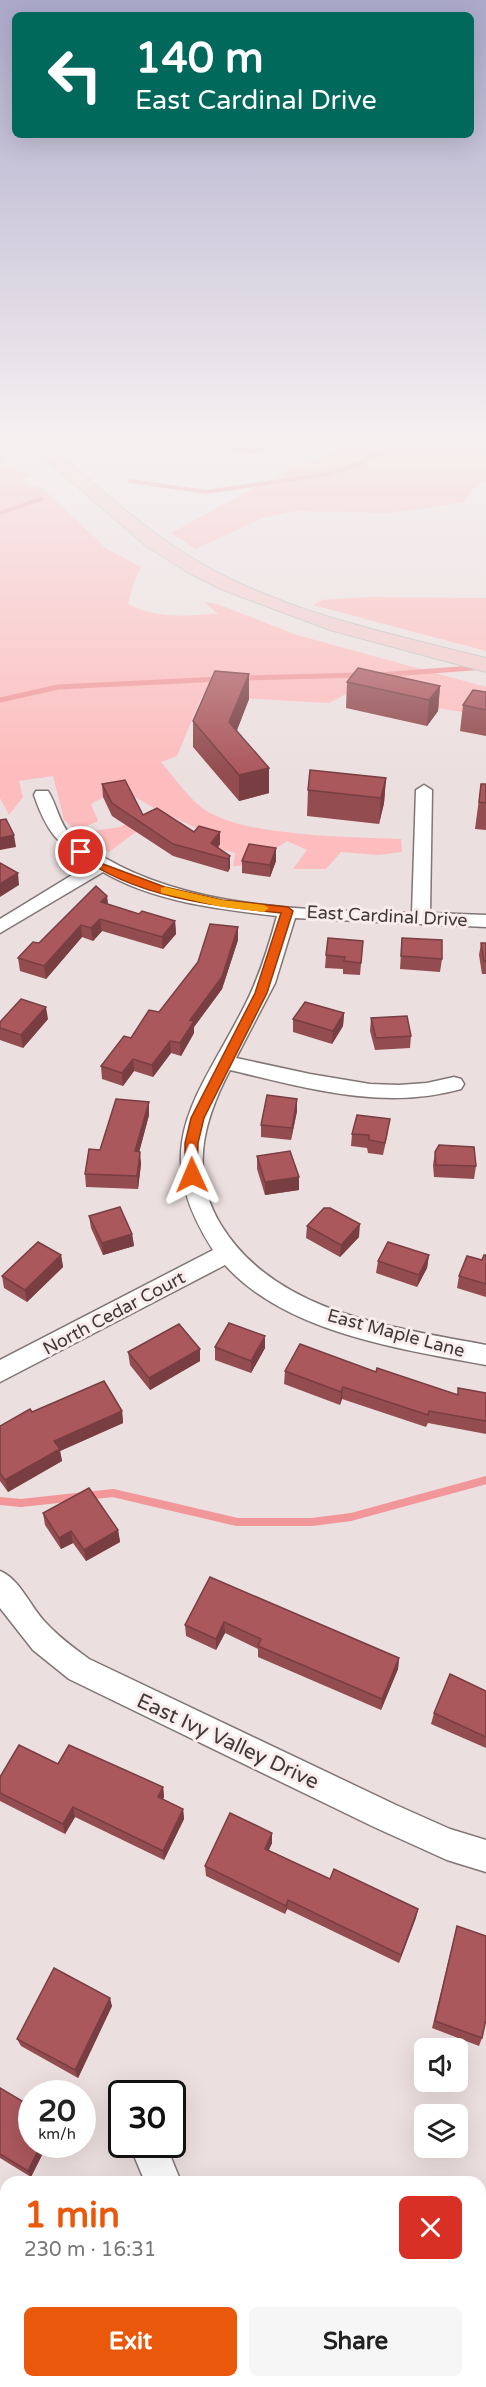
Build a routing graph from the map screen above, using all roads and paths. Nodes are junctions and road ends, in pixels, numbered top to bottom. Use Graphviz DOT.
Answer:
graph roads {
  1 [pos="169,550"];
  2 [pos="486,665"];
  3 [pos="424,790"];
  4 [pos="42,795"];
  5 [pos="99,866"];
  6 [pos="288,911"];
  7 [pos="421,918"];
  8 [pos="486,921"];
  9 [pos="0,927"];
  10 [pos="225,1062"];
  11 [pos="454,1084"];
  12 [pos="227,1253"];
  13 [pos="486,1356"];
  14 [pos="0,1372"];
  15 [pos="0,1584"];
  16 [pos="486,1856"];
  1 -- 2 [label="highway"];
  3 -- 7 [label="street"];
  4 -- 5 [label="street, East Cardinal Drive"];
  5 -- 6 [label="street, East Cardinal Drive"];
  5 -- 9 [label="street"];
  6 -- 7 [label="street, East Cardinal Drive"];
  6 -- 10 [label="street, East Maple Lane"];
  7 -- 8 [label="street, East Cardinal Drive"];
  10 -- 11 [label="street"];
  10 -- 12 [label="street, East Maple Lane"];
  12 -- 13 [label="street, East Maple Lane"];
  12 -- 14 [label="street, North Cedar Court"];
  15 -- 16 [label="street, East Ivy Valley Drive"];
}
